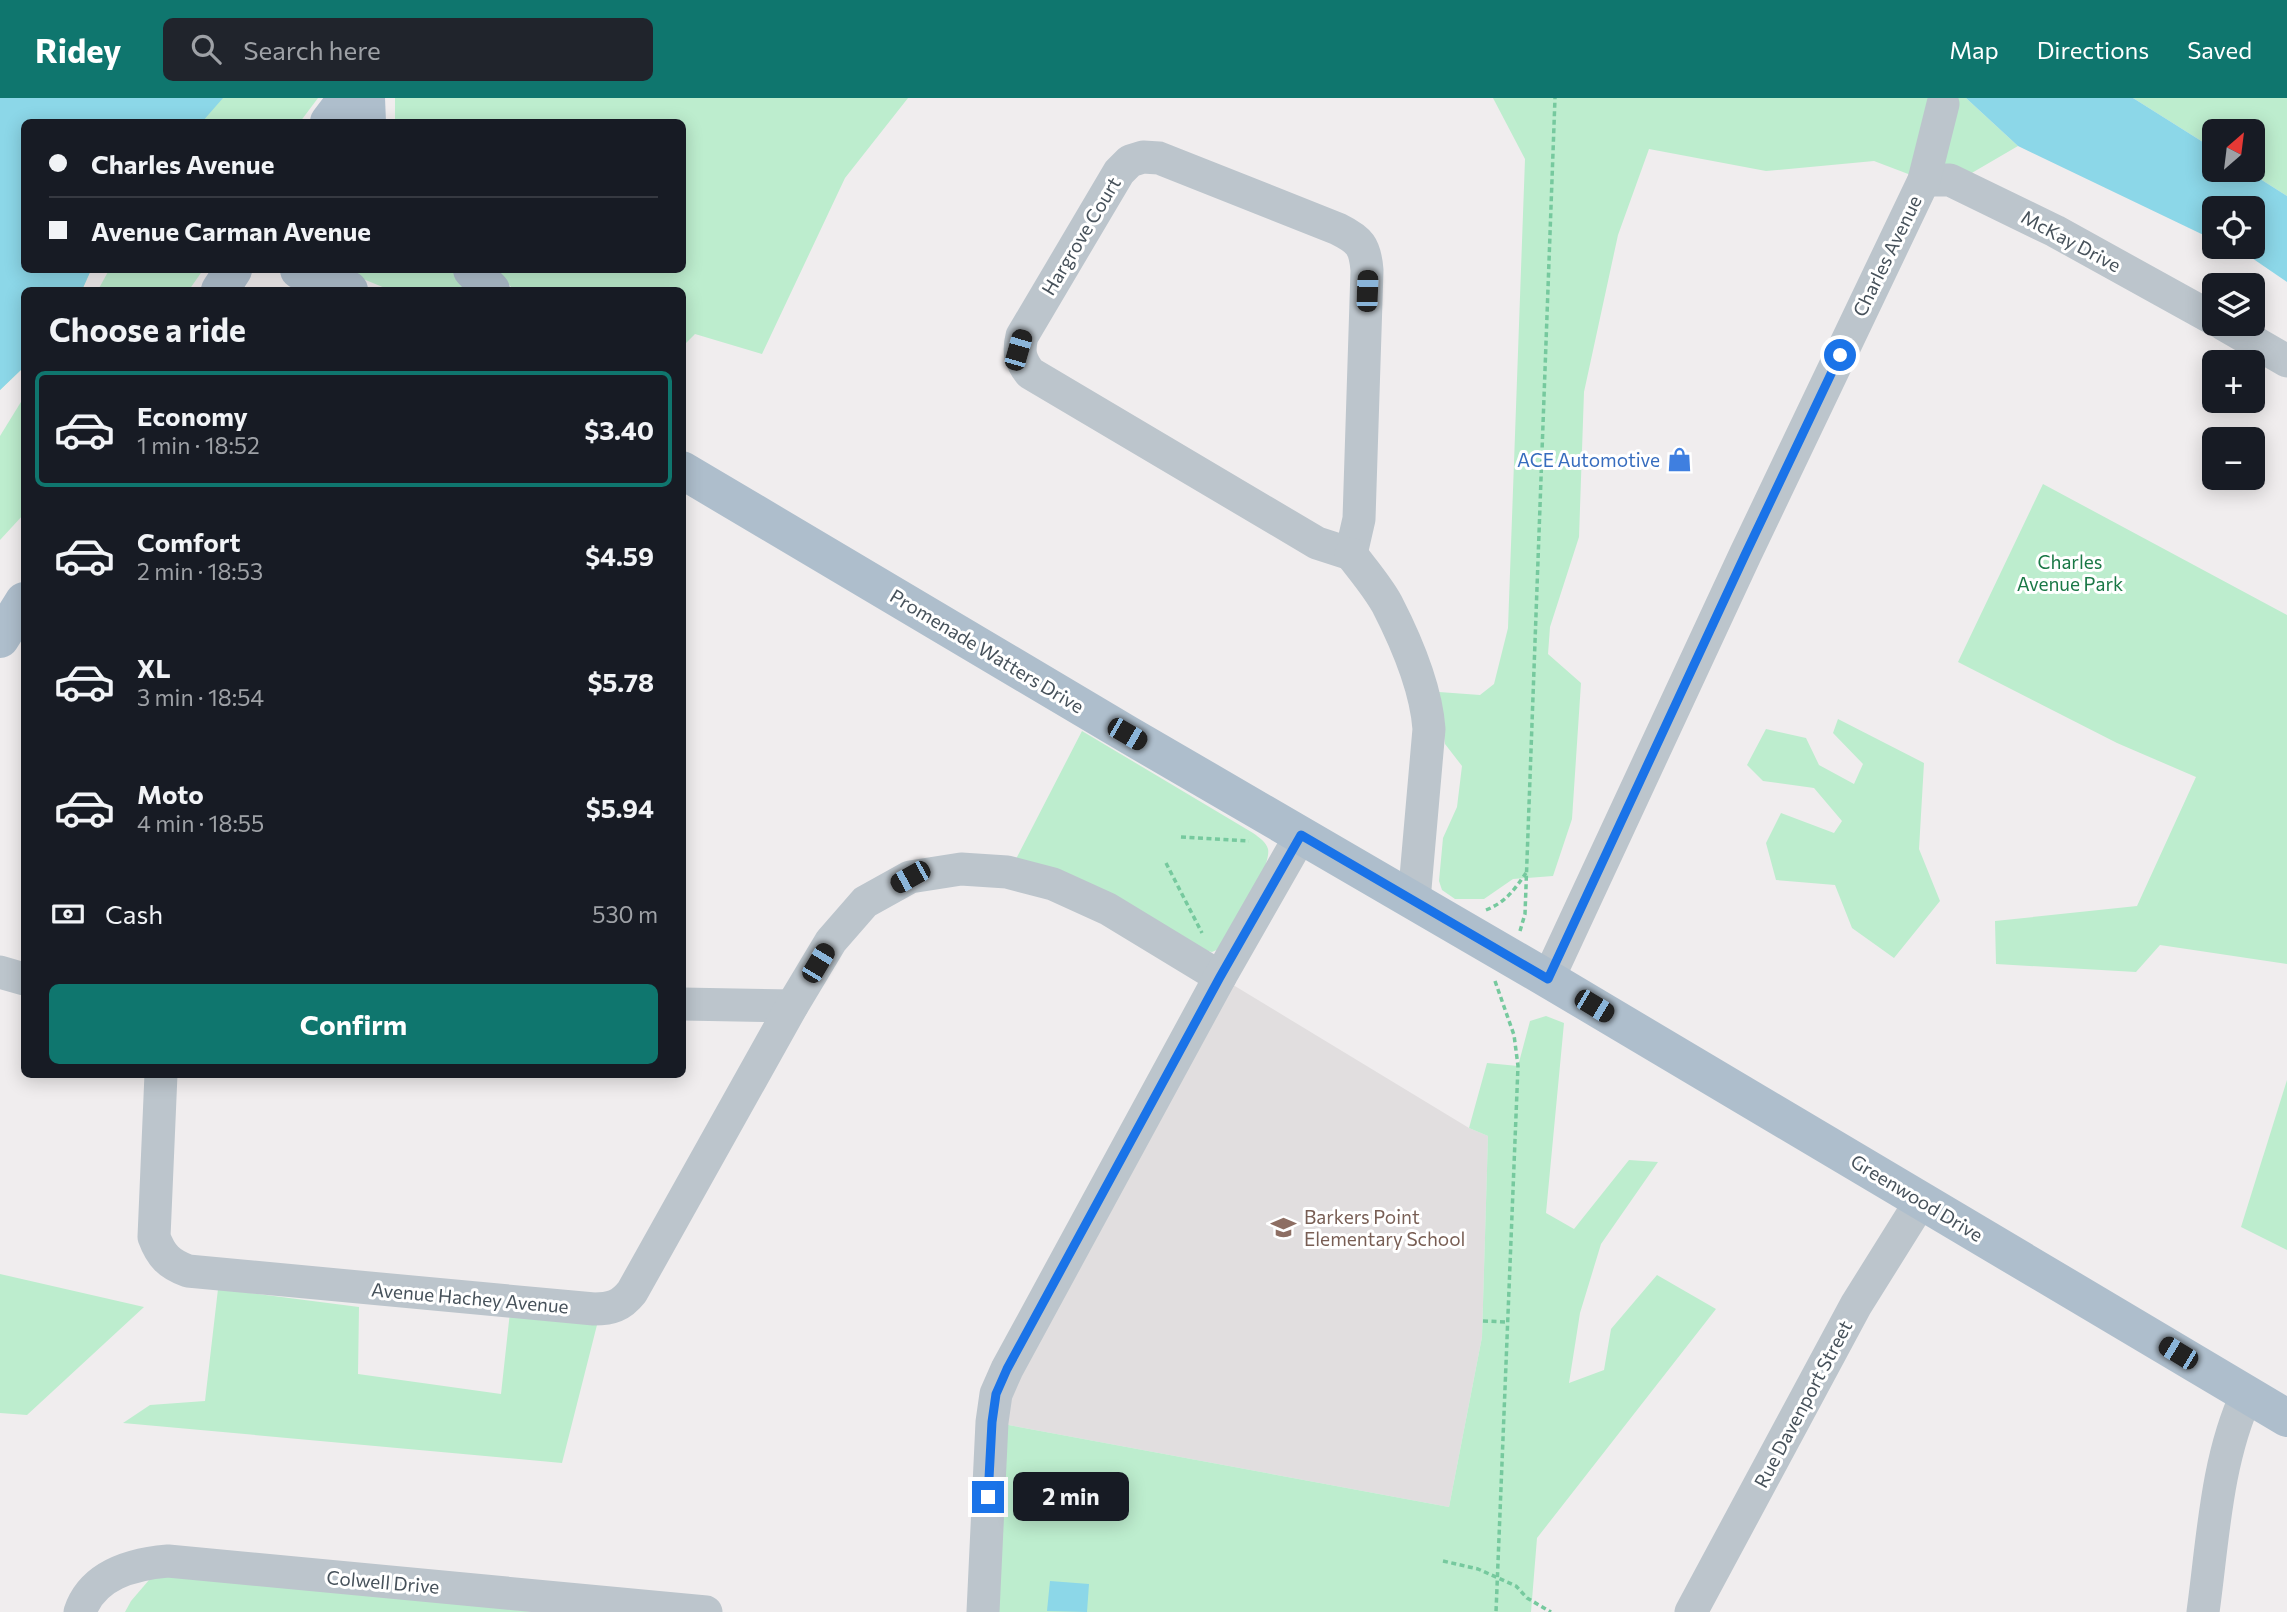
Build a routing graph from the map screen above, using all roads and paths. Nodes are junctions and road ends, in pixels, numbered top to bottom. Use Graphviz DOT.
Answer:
graph roads {
  1 [pos="346,98"];
  2 [pos="366,98"];
  3 [pos="1555,98"];
  4 [pos="1943,104"];
  5 [pos="330,119"];
  6 [pos="368,119"];
  7 [pos="1924,180"];
  8 [pos="306,273"];
  9 [pos="475,273"];
  10 [pos="342,287"];
  11 [pos="488,287"];
  12 [pos="2202,311"];
  13 [pos="2244,336"];
  14 [pos="2287,361"];
  15 [pos="686,472"];
  16 [pos="1351,554"];
  17 [pos="21,606"];
  18 [pos="0,639"];
  19 [pos="1301,835"];
  20 [pos="1181,837"];
  21 [pos="1251,841"];
  22 [pos="1166,863"];
  23 [pos="1527,872"];
  24 [pos="1414,900"];
  25 [pos="1478,913"];
  26 [pos="1203,936"];
  27 [pos="1517,936"];
  28 [pos="0,972"];
  29 [pos="1495,974"];
  30 [pos="1220,977"];
  31 [pos="21,978"];
  32 [pos="1548,979"];
  33 [pos="686,1004"];
  34 [pos="792,1006"];
  35 [pos="160,1078"];
  36 [pos="1921,1201"];
  37 [pos="1483,1321"];
  38 [pos="1507,1322"];
  39 [pos="2247,1394"];
  40 [pos="2287,1418"];
  41 [pos="1443,1561"];
  42 [pos="1497,1578"];
  43 [pos="80,1612"];
  44 [pos="706,1612"];
  45 [pos="983,1612"];
  46 [pos="1496,1612"];
  47 [pos="1551,1612"];
  48 [pos="1691,1612"];
  49 [pos="2203,1612"];
  1 -- 5 [label="main road"];
  2 -- 6 [label="main road"];
  3 -- 23 [label="path"];
  4 -- 7 [label="street, Charles Avenue"];
  7 -- 12 [label="street, McKay Drive"];
  7 -- 32 [label="street, Charles Avenue"];
  8 -- 10 [label="main road"];
  9 -- 11 [label="main road"];
  13 -- 14 [label="street"];
  15 -- 19 [label="main road, Promenade Watters Drive"];
  16 -- 16 [label="street, Hargrove Court"];
  16 -- 24 [label="street"];
  17 -- 18 [label="main road"];
  19 -- 24 [label="main road, Promenade Watters Drive"];
  19 -- 30 [label="street"];
  20 -- 21 [label="path"];
  22 -- 26 [label="path"];
  23 -- 25 [label="path"];
  23 -- 27 [label="path"];
  24 -- 32 [label="main road, Promenade Watters Drive"];
  28 -- 31 [label="street"];
  29 -- 38 [label="path"];
  30 -- 34 [label="street"];
  30 -- 45 [label="street"];
  32 -- 36 [label="main road, Greenwood Drive"];
  33 -- 34 [label="street"];
  34 -- 35 [label="street, Avenue Hachey Avenue"];
  36 -- 39 [label="main road, Greenwood Drive"];
  36 -- 48 [label="street, Rue Davenport Street"];
  37 -- 38 [label="path"];
  38 -- 42 [label="path"];
  39 -- 40 [label="main road, Greenwood Drive"];
  39 -- 49 [label="street"];
  41 -- 42 [label="path"];
  42 -- 46 [label="path"];
  42 -- 47 [label="path"];
  43 -- 44 [label="street, Colwell Drive"];
}
